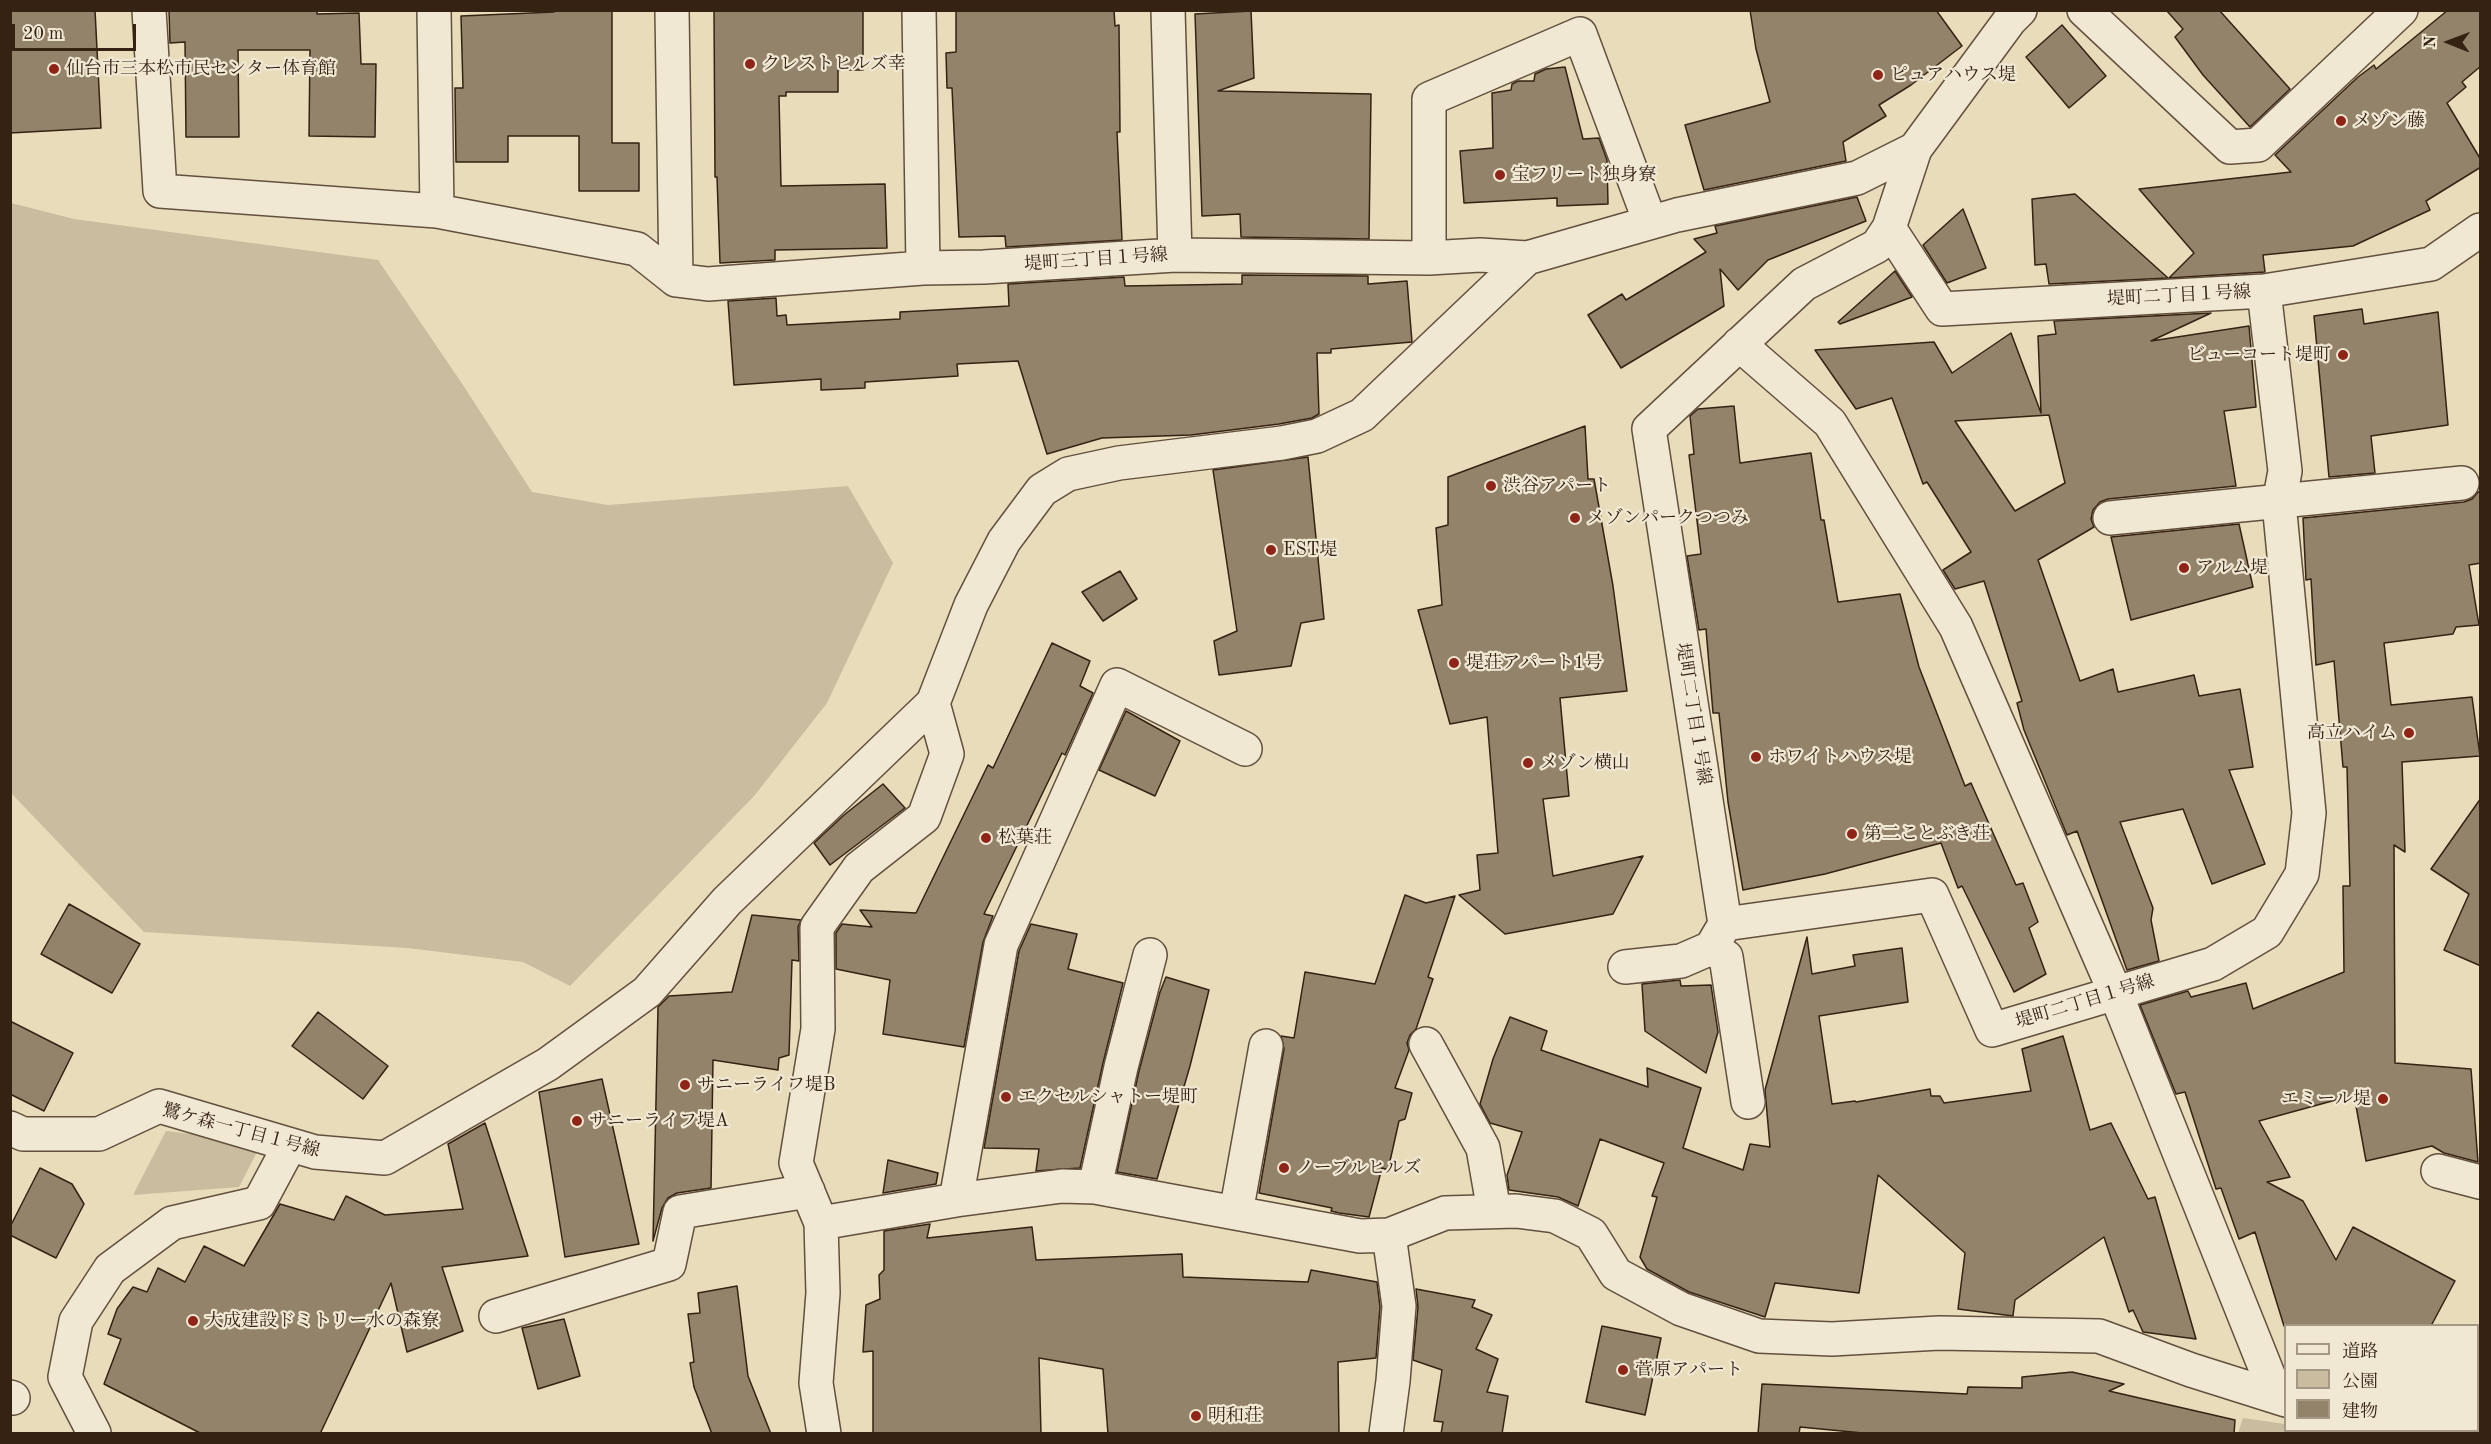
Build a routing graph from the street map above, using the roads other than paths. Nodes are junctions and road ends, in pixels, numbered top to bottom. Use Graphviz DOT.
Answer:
graph roads {
  1 [pos="149,10"];
  2 [pos="434,10"];
  3 [pos="672,10"];
  4 [pos="919,10"];
  5 [pos="1168,10"];
  6 [pos="2020,10"];
  7 [pos="2084,10"];
  8 [pos="2401,10"];
  9 [pos="1915,150"];
  10 [pos="436,211"];
  11 [pos="1650,222"];
  12 [pos="1889,228"];
  13 [pos="2481,230"];
  14 [pos="1175,255"];
  15 [pos="1429,258"];
  16 [pos="1527,258"];
  17 [pos="923,268"];
  18 [pos="676,280"];
  19 [pos="2264,291"];
  20 [pos="1739,344"];
  21 [pos="2462,483"];
  22 [pos="2279,502"];
  23 [pos="2110,518"];
  24 [pos="933,703"];
  25 [pos="1245,749"];
  26 [pos="1718,936"];
  27 [pos="1150,955"];
  28 [pos="1625,966"];
  29 [pos="2115,992"];
  30 [pos="1426,1044"];
  31 [pos="1266,1046"];
  32 [pos="1748,1102"];
  33 [pos="15,1140"];
  34 [pos="290,1145"];
  35 [pos="2438,1171"];
  36 [pos="2481,1182"];
  37 [pos="1095,1187"];
  38 [pos="808,1191"];
  39 [pos="956,1200"];
  40 [pos="1494,1211"];
  41 [pos="1236,1213"];
  42 [pos="821,1222"];
  43 [pos="1389,1235"];
  44 [pos="496,1316"];
  45 [pos="2281,1398"];
  46 [pos="94,1433"];
  47 [pos="824,1434"];
  48 [pos="1386,1434"];
  1 -- 10 [label="street"];
  2 -- 10 [label="street"];
  3 -- 18 [label="street"];
  4 -- 17 [label="street"];
  5 -- 14 [label="street"];
  6 -- 9 [label="street"];
  7 -- 8 [label="street"];
  9 -- 11 [label="street"];
  9 -- 12 [label="street, 堤町二丁目１号線"];
  10 -- 18 [label="street"];
  11 -- 15 [label="street"];
  11 -- 16 [label="street"];
  12 -- 19 [label="street, 堤町二丁目１号線"];
  12 -- 20 [label="street, 堤町二丁目１号線"];
  13 -- 19 [label="street"];
  14 -- 15 [label="street, 堤町三丁目１号線"];
  14 -- 17 [label="street, 堤町三丁目１号線"];
  15 -- 16 [label="street, 堤町三丁目１号線"];
  16 -- 24 [label="street"];
  17 -- 18 [label="street, 堤町三丁目１号線"];
  19 -- 22 [label="street, 堤町二丁目１号線"];
  20 -- 26 [label="street, 堤町二丁目１号線"];
  20 -- 29 [label="street"];
  21 -- 22 [label="street"];
  22 -- 23 [label="street"];
  22 -- 29 [label="street, 堤町二丁目１号線"];
  24 -- 34 [label="street, 鷺ケ森一丁目１号線"];
  24 -- 38 [label="street"];
  25 -- 39 [label="street"];
  26 -- 28 [label="street"];
  26 -- 29 [label="street, 堤町二丁目１号線"];
  26 -- 32 [label="street"];
  27 -- 37 [label="street"];
  29 -- 45 [label="street"];
  30 -- 40 [label="street"];
  31 -- 41 [label="street"];
  33 -- 34 [label="street, 鷺ケ森一丁目１号線"];
  34 -- 46 [label="street"];
  35 -- 36 [label="street"];
  37 -- 39 [label="street"];
  37 -- 41 [label="street"];
  38 -- 42 [label="street"];
  38 -- 44 [label="street"];
  39 -- 42 [label="street"];
  40 -- 43 [label="street"];
  40 -- 45 [label="street"];
  41 -- 43 [label="street"];
  42 -- 47 [label="street"];
  43 -- 48 [label="street"];
}
